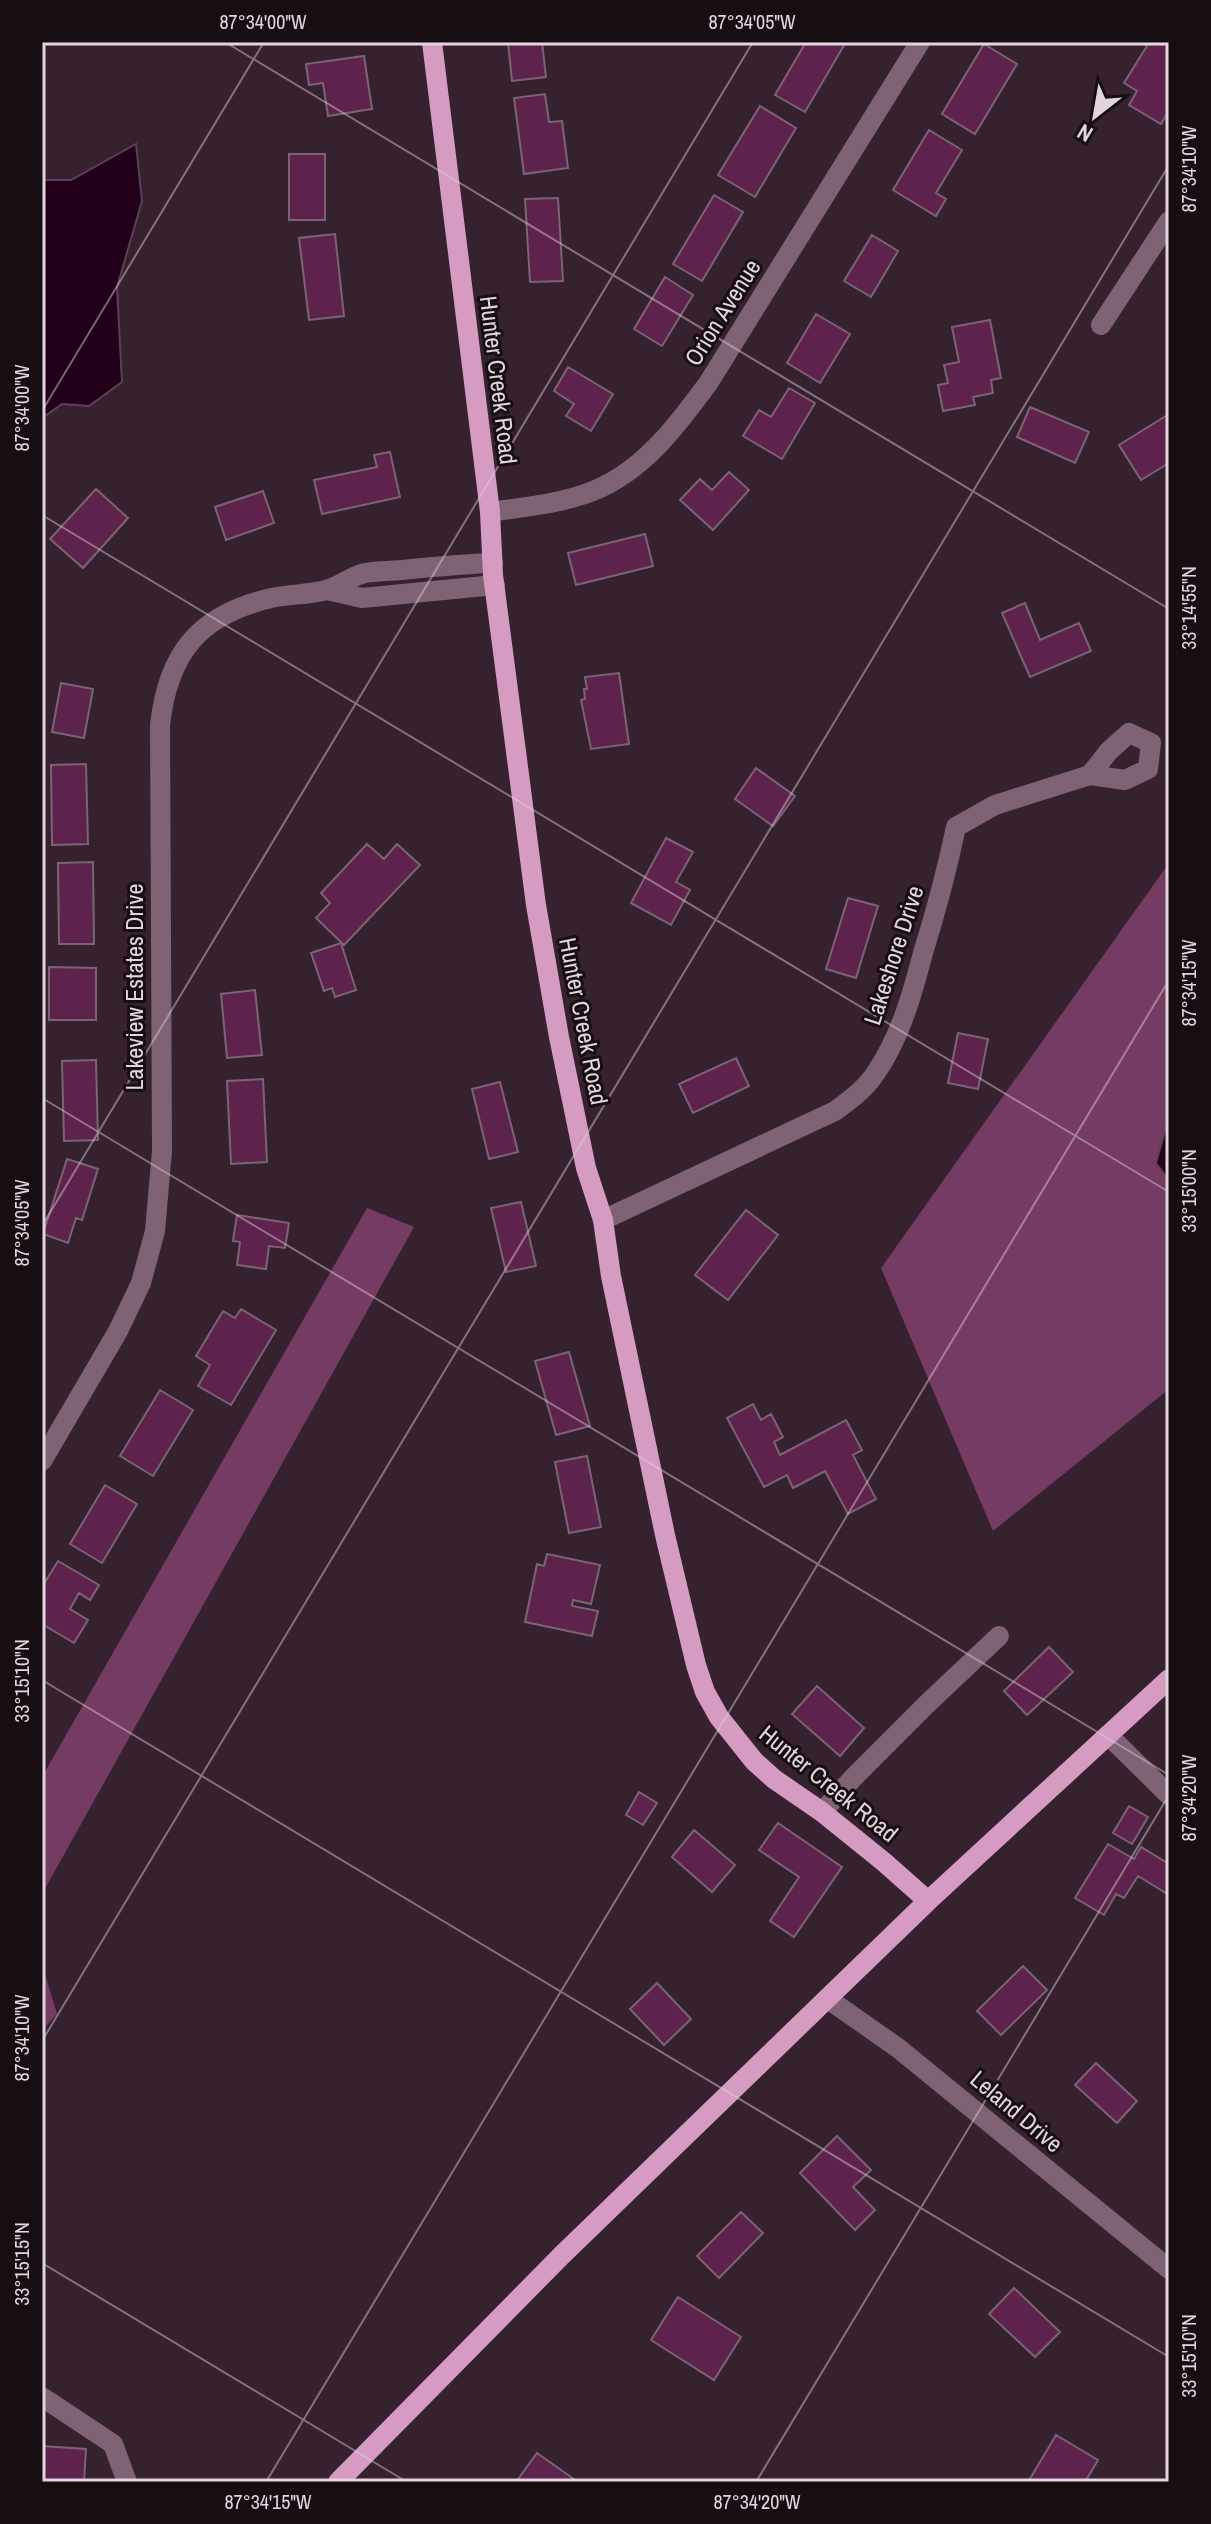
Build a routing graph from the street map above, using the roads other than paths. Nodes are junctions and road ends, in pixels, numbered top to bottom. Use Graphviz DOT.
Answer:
graph roads {
  1 [pos="432,42"];
  2 [pos="920,42"];
  3 [pos="1169,221"];
  4 [pos="1101,325"];
  5 [pos="490,512"];
  6 [pos="493,563"];
  7 [pos="495,585"];
  8 [pos="327,590"];
  9 [pos="1090,775"];
  10 [pos="603,1220"];
  11 [pos="42,1461"];
  12 [pos="999,1636"];
  13 [pos="1169,1679"];
  14 [pos="1108,1735"];
  15 [pos="1169,1795"];
  16 [pos="822,1812"];
  17 [pos="928,1901"];
  18 [pos="828,1999"];
  19 [pos="1169,2269"];
  20 [pos="42,2397"];
  21 [pos="127,2482"];
  22 [pos="338,2482"];
  1 -- 5 [label="main road, Hunter Creek Road"];
  2 -- 5 [label="street, Orion Avenue"];
  3 -- 4 [label="street"];
  5 -- 6 [label="main road, Hunter Creek Road"];
  6 -- 7 [label="main road, Hunter Creek Road"];
  6 -- 8 [label="street, Lakeview Estates Drive"];
  7 -- 8 [label="street, Lakeview Estates Drive"];
  7 -- 10 [label="main road, Hunter Creek Road"];
  8 -- 11 [label="street, Lakeview Estates Drive"];
  9 -- 10 [label="street, Lakeshore Drive"];
  10 -- 16 [label="main road, Hunter Creek Road"];
  12 -- 16 [label="street"];
  13 -- 14 [label="main road"];
  14 -- 15 [label="street"];
  14 -- 17 [label="main road"];
  16 -- 17 [label="main road, Hunter Creek Road"];
  17 -- 18 [label="main road"];
  18 -- 19 [label="street, Leland Drive"];
  18 -- 22 [label="main road"];
  20 -- 21 [label="street"];
}
